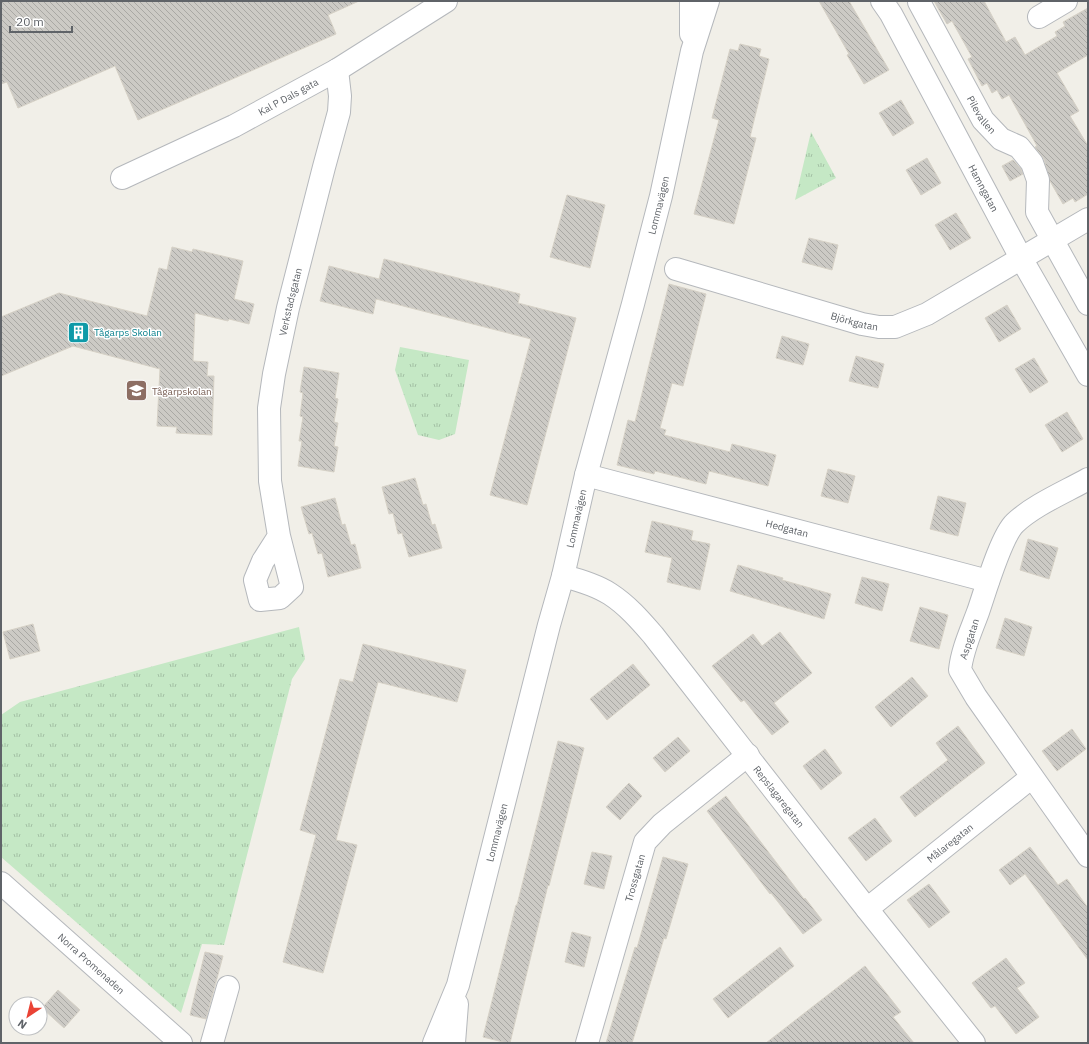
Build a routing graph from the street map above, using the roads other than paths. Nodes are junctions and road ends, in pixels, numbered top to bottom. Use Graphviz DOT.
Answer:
graph roads {
  1 [pos="446,1"];
  2 [pos="691,1"];
  3 [pos="708,1"];
  4 [pos="882,1"];
  5 [pos="1066,1"];
  6 [pos="919,2"];
  7 [pos="1039,18"];
  8 [pos="692,51"];
  9 [pos="337,70"];
  10 [pos="122,178"];
  11 [pos="1088,219"];
  12 [pos="1052,240"];
  13 [pos="1021,258"];
  14 [pos="676,269"];
  15 [pos="1088,304"];
  16 [pos="1088,375"];
  17 [pos="586,476"];
  18 [pos="1088,479"];
  19 [pos="279,536"];
  20 [pos="563,576"];
  21 [pos="988,582"];
  22 [pos="748,755"];
  23 [pos="1032,777"];
  24 [pos="1088,856"];
  25 [pos="1,883"];
  26 [pos="868,909"];
  27 [pos="458,985"];
  28 [pos="228,987"];
  29 [pos="181,1043"];
  30 [pos="212,1043"];
  31 [pos="434,1043"];
  32 [pos="454,1043"];
  33 [pos="587,1043"];
  34 [pos="974,1043"];
  1 -- 9 [label="street, Kal P Dals gata"];
  2 -- 8 [label="street, Lommavägen"];
  3 -- 8 [label="street, Lommavägen"];
  4 -- 13 [label="street, Hamngatan"];
  5 -- 7 [label="street"];
  6 -- 12 [label="street, Pilevallen"];
  8 -- 17 [label="street, Lommavägen"];
  9 -- 10 [label="street, Kal P Dals gata"];
  9 -- 19 [label="street, Verkstadsgatan"];
  11 -- 12 [label="street"];
  12 -- 13 [label="street"];
  12 -- 15 [label="street, Pilevallen"];
  13 -- 14 [label="street, Björkgatan"];
  13 -- 16 [label="street, Hamngatan"];
  17 -- 20 [label="street, Lommavägen"];
  17 -- 21 [label="street, Hedgatan"];
  18 -- 21 [label="street, Aspgatan"];
  20 -- 22 [label="street, Repslagaregatan"];
  20 -- 27 [label="street, Lommavägen"];
  21 -- 23 [label="street, Aspgatan"];
  22 -- 26 [label="street, Repslagaregatan"];
  22 -- 33 [label="street, Trossgatan"];
  23 -- 24 [label="street, Aspgatan"];
  23 -- 26 [label="street, Målaregatan"];
  25 -- 29 [label="street, Norra Promenaden"];
  26 -- 34 [label="street, Repslagaregatan"];
  27 -- 31 [label="street, Lommavägen"];
  27 -- 32 [label="street, Lommavägen"];
  28 -- 30 [label="street"];
}
